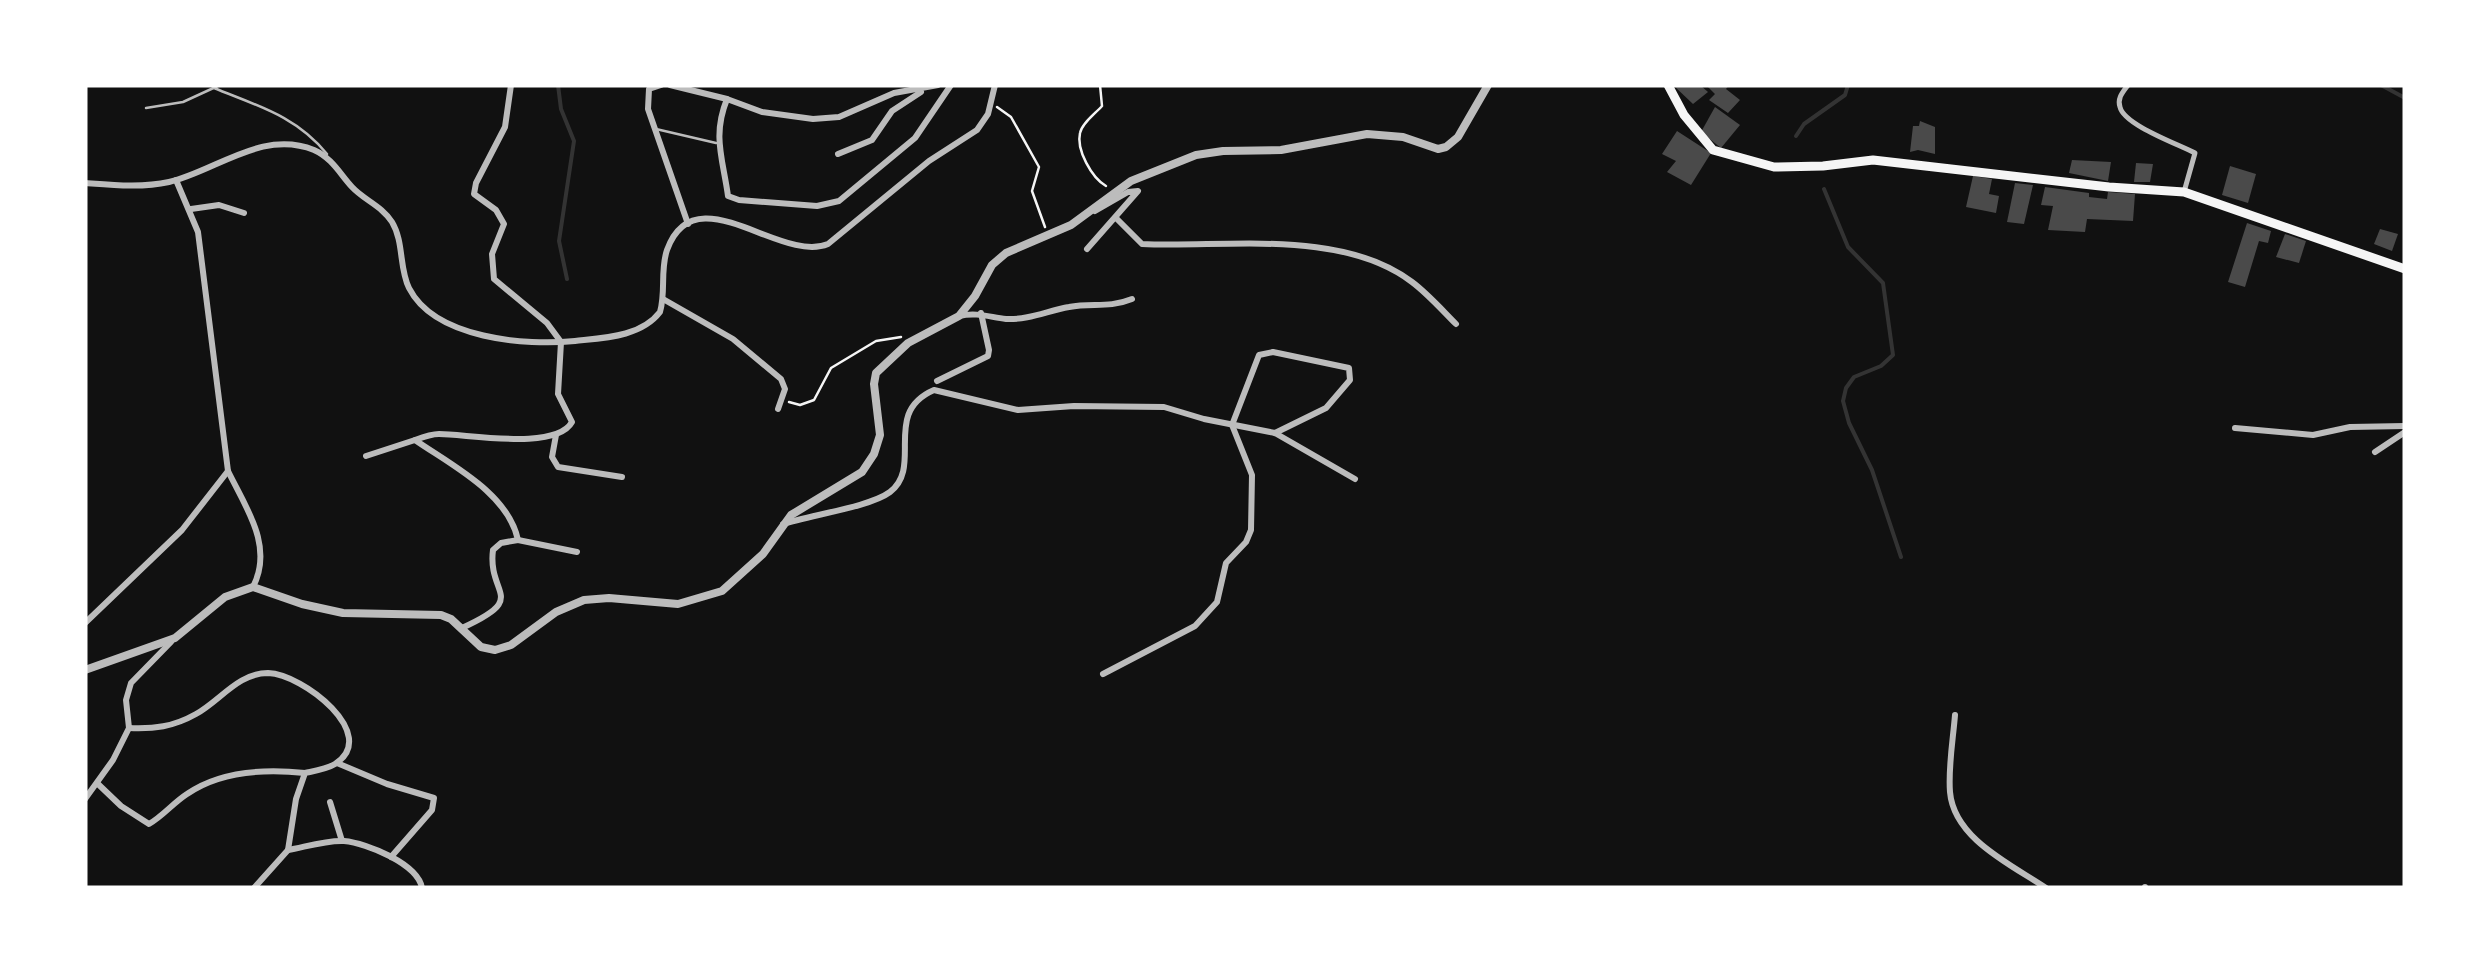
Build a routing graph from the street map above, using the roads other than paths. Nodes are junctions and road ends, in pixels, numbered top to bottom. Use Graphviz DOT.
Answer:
graph roads {
  1 [pos="220,85"];
  2 [pos="511,85"];
  3 [pos="666,85"];
  4 [pos="950,85"];
  5 [pos="995,85"];
  6 [pos="1488,85"];
  7 [pos="1668,85"];
  8 [pos="2128,85"];
  9 [pos="934,86"];
  10 [pos="214,88"];
  11 [pos="897,89"];
  12 [pos="727,99"];
  13 [pos="146,108"];
  14 [pos="653,128"];
  15 [pos="717,144"];
  16 [pos="838,154"];
  17 [pos="335,164"];
  18 [pos="176,180"];
  19 [pos="85,183"];
  20 [pos="2184,192"];
  21 [pos="191,209"];
  22 [pos="244,213"];
  23 [pos="1116,218"];
  24 [pos="1081,219"];
  25 [pos="688,224"];
  26 [pos="1087,250"];
  27 [pos="2405,268"];
  28 [pos="664,299"];
  29 [pos="1132,299"];
  30 [pos="981,313"];
  31 [pos="959,316"];
  32 [pos="1456,324"];
  33 [pos="562,342"];
  34 [pos="937,381"];
  35 [pos="778,409"];
  36 [pos="1232,424"];
  37 [pos="2235,428"];
  38 [pos="2405,429"];
  39 [pos="1275,433"];
  40 [pos="556,436"];
  41 [pos="415,440"];
  42 [pos="2374,452"];
  43 [pos="366,456"];
  44 [pos="228,471"];
  45 [pos="622,477"];
  46 [pos="1355,479"];
  47 [pos="782,524"];
  48 [pos="518,540"];
  49 [pos="576,552"];
  50 [pos="253,587"];
  51 [pos="85,623"];
  52 [pos="462,628"];
  53 [pos="175,638"];
  54 [pos="85,670"];
  55 [pos="1103,674"];
  56 [pos="1954,715"];
  57 [pos="129,728"];
  58 [pos="336,763"];
  59 [pos="305,773"];
  60 [pos="98,784"];
  61 [pos="85,799"];
  62 [pos="330,802"];
  63 [pos="342,841"];
  64 [pos="288,850"];
  65 [pos="391,856"];
  66 [pos="254,888"];
  67 [pos="422,888"];
  68 [pos="2046,888"];
  1 -- 10 [label="lane"];
  2 -- 33 [label="street"];
  3 -- 12 [label="street"];
  3 -- 14 [label="street"];
  4 -- 15 [label="street"];
  5 -- 25 [label="street"];
  6 -- 24 [label="street"];
  7 -- 20 [label="main road"];
  8 -- 20 [label="street"];
  9 -- 11 [label="street"];
  9 -- 16 [label="street"];
  10 -- 13 [label="lane"];
  10 -- 17 [label="lane"];
  11 -- 12 [label="street"];
  12 -- 15 [label="street"];
  14 -- 15 [label="lane"];
  14 -- 25 [label="street"];
  17 -- 18 [label="street"];
  17 -- 33 [label="street"];
  18 -- 19 [label="street"];
  18 -- 21 [label="street"];
  20 -- 27 [label="main road"];
  21 -- 22 [label="street"];
  21 -- 44 [label="street"];
  23 -- 24 [label="street"];
  23 -- 26 [label="street"];
  23 -- 32 [label="street"];
  24 -- 31 [label="street"];
  25 -- 28 [label="street"];
  28 -- 33 [label="street"];
  28 -- 35 [label="street"];
  29 -- 30 [label="street"];
  30 -- 31 [label="street"];
  30 -- 34 [label="street"];
  31 -- 47 [label="street"];
  33 -- 40 [label="street"];
  36 -- 39 [label="street"];
  36 -- 39 [label="street"];
  36 -- 47 [label="street"];
  36 -- 55 [label="street"];
  37 -- 38 [label="street"];
  38 -- 42 [label="street"];
  39 -- 46 [label="street"];
  40 -- 41 [label="street"];
  40 -- 45 [label="street"];
  41 -- 43 [label="street"];
  41 -- 48 [label="street"];
  44 -- 50 [label="street"];
  44 -- 51 [label="street"];
  47 -- 52 [label="street"];
  48 -- 49 [label="street"];
  48 -- 52 [label="street"];
  50 -- 52 [label="street"];
  50 -- 53 [label="street"];
  53 -- 54 [label="street"];
  53 -- 57 [label="street"];
  56 -- 68 [label="street"];
  57 -- 58 [label="street"];
  57 -- 60 [label="street"];
  58 -- 59 [label="street"];
  58 -- 65 [label="street"];
  59 -- 60 [label="street"];
  59 -- 64 [label="street"];
  60 -- 61 [label="street"];
  62 -- 63 [label="street"];
  63 -- 64 [label="street"];
  63 -- 65 [label="street"];
  64 -- 66 [label="street"];
  65 -- 67 [label="street"];
}
